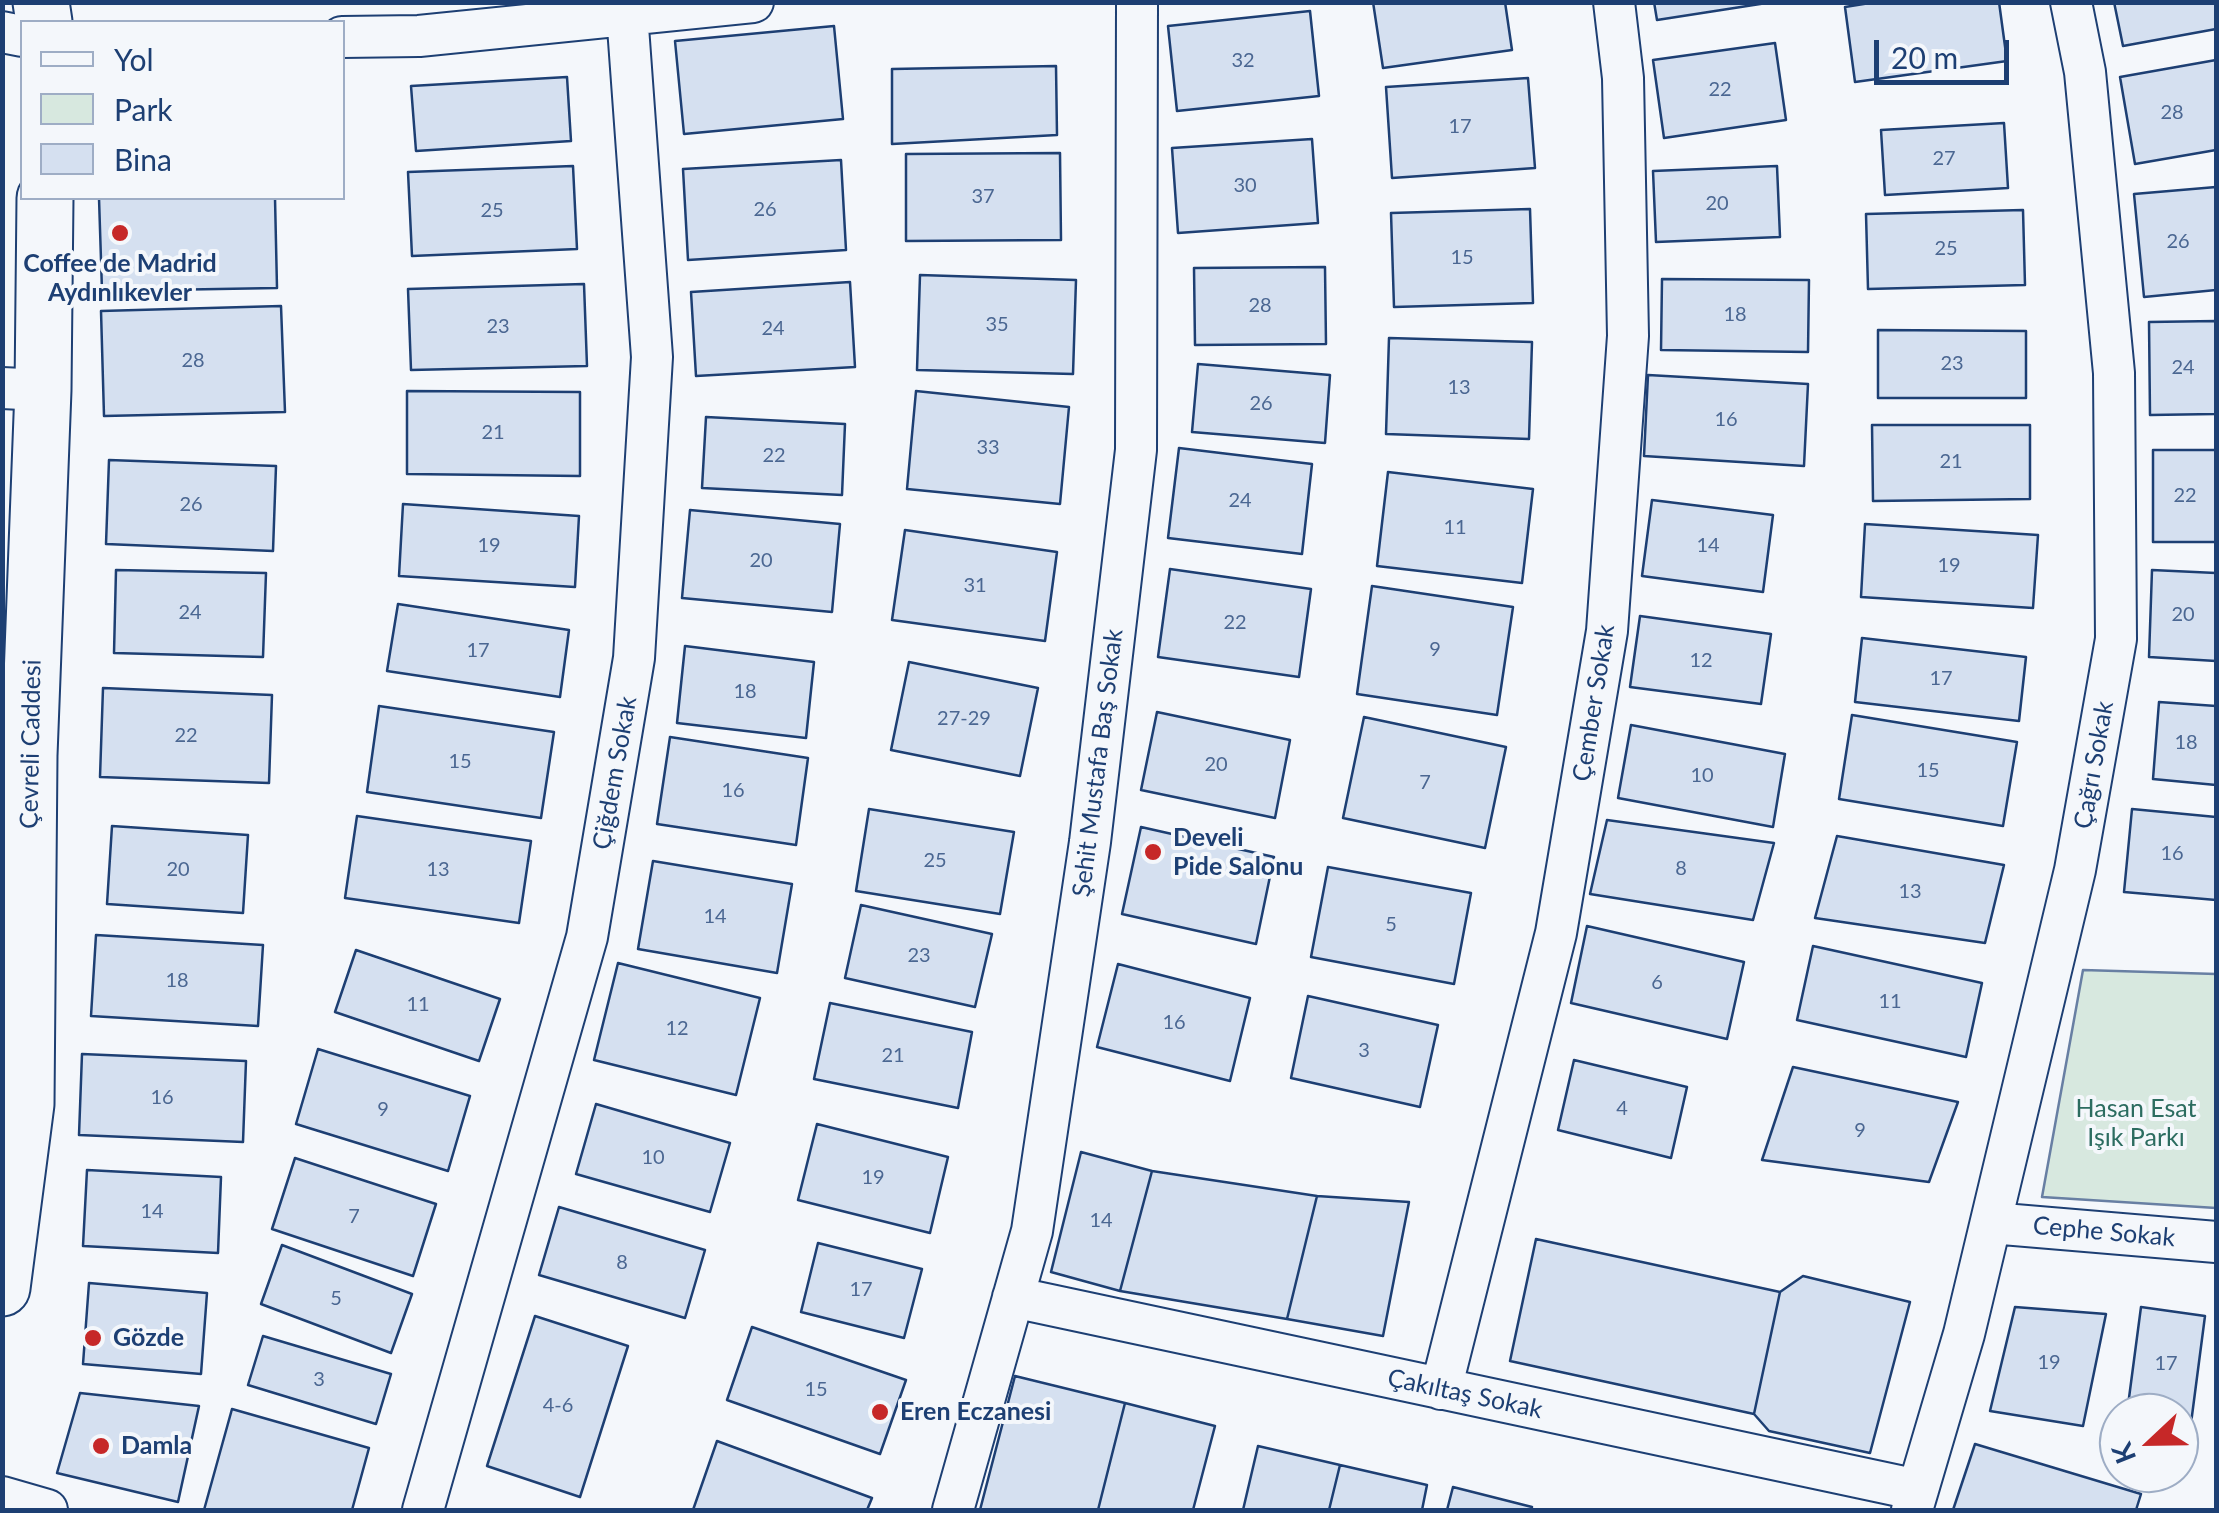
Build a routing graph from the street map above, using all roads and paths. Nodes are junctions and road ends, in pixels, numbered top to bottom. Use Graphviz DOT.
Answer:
graph roads {
  1 [pos="753,2"];
  2 [pos="1137,2"];
  3 [pos="1614,2"];
  4 [pos="2071,2"];
  5 [pos="627,13"];
  6 [pos="345,36"];
  7 [pos="45,200"];
  8 [pos="23,389"];
  9 [pos="16,755"];
  10 [pos="14,1106"];
  11 [pos="1991,1223"];
  12 [pos="2216,1242"];
  13 [pos="2,1288"];
  14 [pos="1013,1298"];
  15 [pos="1441,1389"];
  16 [pos="2,1497"];
  17 [pos="1915,1500"];
  18 [pos="47,1510"];
  19 [pos="423,1510"];
  20 [pos="953,1510"];
  1 -- 5 [label="street"];
  2 -- 14 [label="street, Şehit Mustafa Baş Sokak"];
  3 -- 15 [label="street, Çember Sokak"];
  4 -- 11 [label="street, Çağrı Sokak"];
  5 -- 6 [label="street"];
  5 -- 19 [label="street, Çiğdem Sokak"];
  7 -- 8 [label="main road, Çevreli Caddesi"];
  8 -- 9 [label="main road, Çevreli Caddesi"];
  9 -- 10 [label="main road, Çevreli Caddesi"];
  10 -- 13 [label="main road, Çevreli Caddesi"];
  11 -- 12 [label="street, Cephe Sokak"];
  11 -- 17 [label="street, Çağrı Sokak"];
  14 -- 15 [label="street, Çakıltaş Sokak"];
  14 -- 20 [label="street, Şehit Mustafa Baş Sokak"];
  15 -- 17 [label="street, Çakıltaş Sokak"];
  16 -- 18 [label="street"];
}
